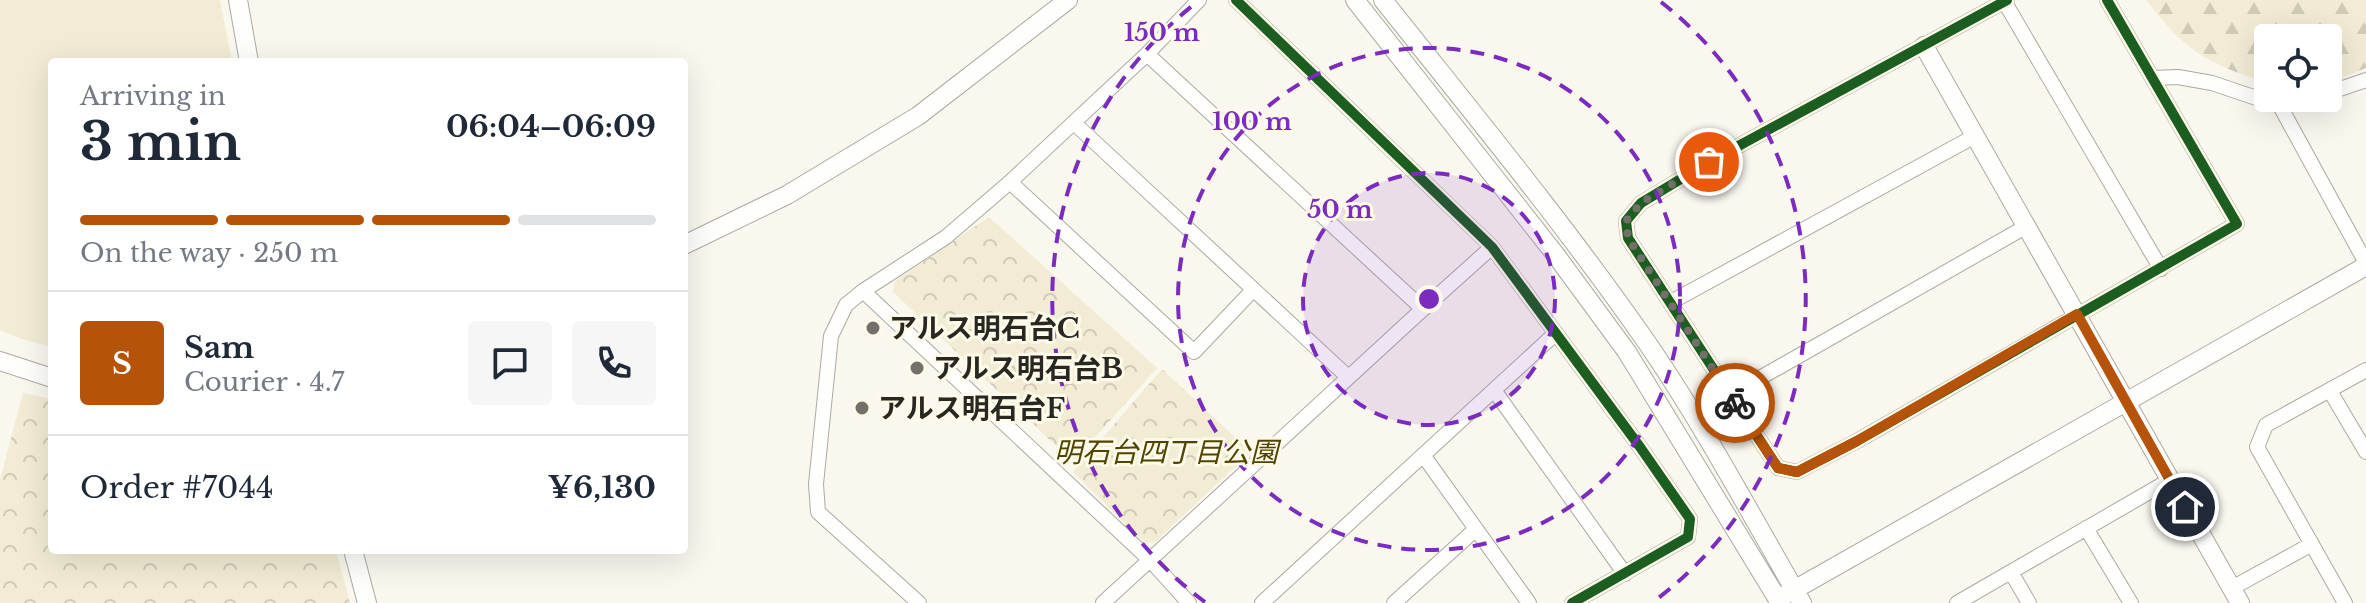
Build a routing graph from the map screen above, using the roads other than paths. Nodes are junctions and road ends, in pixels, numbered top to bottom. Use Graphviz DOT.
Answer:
graph roads {
  1 [pos="238,0"];
  2 [pos="1068,0"];
  3 [pos="1199,0"];
  4 [pos="1236,0"];
  5 [pos="1355,0"];
  6 [pos="1383,0"];
  7 [pos="2107,0"];
  8 [pos="2006,1"];
  9 [pos="1924,46"];
  10 [pos="1147,54"];
  11 [pos="248,58"];
  12 [pos="2153,78"];
  13 [pos="2366,80"];
  14 [pos="2342,88"];
  15 [pos="2254,97"];
  16 [pos="2283,112"];
  17 [pos="1074,123"];
  18 [pos="1975,136"];
  19 [pos="1010,182"];
  20 [pos="2027,226"];
  21 [pos="688,243"];
  22 [pos="1492,247"];
  23 [pos="2366,264"];
  24 [pos="2161,269"];
  25 [pos="1253,290"];
  26 [pos="863,291"];
  27 [pos="1671,302"];
  28 [pos="1423,309"];
  29 [pos="2077,314"];
  30 [pos="1556,333"];
  31 [pos="0,361"];
  32 [pos="2366,370"];
  33 [pos="48,377"];
  34 [pos="1348,377"];
  35 [pos="1494,390"];
  36 [pos="2330,391"];
  37 [pos="1730,395"];
  38 [pos="2126,400"];
  39 [pos="2366,452"];
  40 [pos="1423,455"];
  41 [pos="2170,480"];
  42 [pos="2086,528"];
  43 [pos="1476,529"];
  44 [pos="2312,544"];
  45 [pos="354,554"];
  46 [pos="1151,561"];
  47 [pos="2011,572"];
  48 [pos="1625,574"];
  49 [pos="2236,595"];
  50 [pos="1786,600"];
  51 [pos="367,603"];
  52 [pos="919,603"];
  53 [pos="1103,603"];
  54 [pos="1189,603"];
  55 [pos="1262,603"];
  56 [pos="1394,603"];
  57 [pos="1529,603"];
  58 [pos="1572,603"];
  59 [pos="1957,603"];
  60 [pos="2029,603"];
  61 [pos="2131,603"];
  62 [pos="2345,603"];
  1 -- 11 [label="street"];
  2 -- 21 [label="street"];
  3 -- 10 [label="street"];
  4 -- 22 [label="street"];
  5 -- 50 [label="street"];
  6 -- 50 [label="street"];
  7 -- 12 [label="street"];
  8 -- 9 [label="street"];
  8 -- 24 [label="street"];
  9 -- 18 [label="street"];
  9 -- 27 [label="street"];
  10 -- 17 [label="street"];
  10 -- 28 [label="street"];
  12 -- 15 [label="street"];
  12 -- 24 [label="street"];
  13 -- 14 [label="street"];
  16 -- 23 [label="street"];
  17 -- 19 [label="street"];
  17 -- 25 [label="street"];
  18 -- 20 [label="street"];
  18 -- 27 [label="street"];
  19 -- 25 [label="street"];
  19 -- 26 [label="street"];
  20 -- 29 [label="street"];
  20 -- 37 [label="street"];
  22 -- 28 [label="street"];
  22 -- 30 [label="street"];
  23 -- 38 [label="street"];
  24 -- 29 [label="street"];
  25 -- 34 [label="street"];
  26 -- 46 [label="street"];
  26 -- 52 [label="street"];
  27 -- 37 [label="street"];
  28 -- 34 [label="street"];
  29 -- 37 [label="street"];
  29 -- 38 [label="street"];
  30 -- 35 [label="street"];
  30 -- 48 [label="street"];
  31 -- 33 [label="street"];
  32 -- 36 [label="street"];
  34 -- 46 [label="street"];
  35 -- 40 [label="street"];
  35 -- 48 [label="street"];
  36 -- 39 [label="street"];
  36 -- 44 [label="street"];
  38 -- 41 [label="street"];
  38 -- 50 [label="street"];
  40 -- 43 [label="street"];
  40 -- 55 [label="street"];
  41 -- 42 [label="street"];
  41 -- 49 [label="street"];
  42 -- 47 [label="street"];
  42 -- 61 [label="street"];
  43 -- 56 [label="street"];
  43 -- 57 [label="street"];
  44 -- 49 [label="street"];
  44 -- 62 [label="street"];
  45 -- 51 [label="street"];
  46 -- 53 [label="street"];
  46 -- 54 [label="street"];
  47 -- 59 [label="street"];
  47 -- 60 [label="street"];
  48 -- 58 [label="street"];
}
